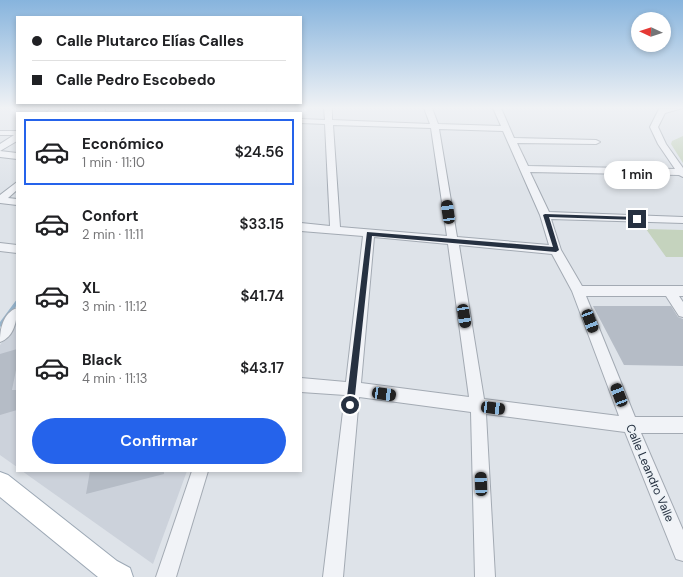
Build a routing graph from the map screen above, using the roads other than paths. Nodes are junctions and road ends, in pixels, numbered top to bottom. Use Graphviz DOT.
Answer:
graph roads {
  1 [pos="329,135"];
  2 [pos="436,135"];
  3 [pos="508,135"];
  4 [pos="659,135"];
  5 [pos="16,138"];
  6 [pos="596,142"];
  7 [pos="0,148"];
  8 [pos="0,154"];
  9 [pos="16,156"];
  10 [pos="525,169"];
  11 [pos="682,173"];
  12 [pos="16,186"];
  13 [pos="0,200"];
  14 [pos="16,202"];
  15 [pos="545,215"];
  16 [pos="683,220"];
  17 [pos="302,227"];
  18 [pos="335,230"];
  19 [pos="369,234"];
  20 [pos="452,241"];
  21 [pos="0,247"];
  22 [pos="16,249"];
  23 [pos="556,250"];
  24 [pos="578,291"];
  25 [pos="669,291"];
  26 [pos="683,291"];
  27 [pos="683,312"];
  28 [pos="16,314"];
  29 [pos="0,336"];
  30 [pos="302,385"];
  31 [pos="352,389"];
  32 [pos="478,406"];
  33 [pos="630,425"];
  34 [pos="683,425"];
  35 [pos="200,472"];
  36 [pos="0,483"];
  37 [pos="683,552"];
  38 [pos="111,575"];
  39 [pos="166,577"];
  40 [pos="333,577"];
  41 [pos="485,577"];
  1 -- 18 [label="street"];
  2 -- 20 [label="street"];
  3 -- 6 [label="street"];
  3 -- 10 [label="street, Calle Leandro Valle"];
  4 -- 11 [label="street"];
  5 -- 7 [label="street"];
  8 -- 9 [label="street"];
  10 -- 11 [label="street"];
  10 -- 15 [label="street, Calle Leandro Valle"];
  12 -- 13 [label="street"];
  13 -- 14 [label="street"];
  15 -- 16 [label="street"];
  15 -- 23 [label="street, Calle Leandro Valle"];
  17 -- 18 [label="street"];
  18 -- 19 [label="street"];
  19 -- 20 [label="street"];
  19 -- 31 [label="street"];
  20 -- 23 [label="street"];
  20 -- 32 [label="street"];
  21 -- 22 [label="street"];
  23 -- 24 [label="street, Calle Leandro Valle"];
  24 -- 25 [label="street"];
  24 -- 33 [label="street, Calle Leandro Valle"];
  25 -- 26 [label="street"];
  25 -- 27 [label="street"];
  28 -- 29 [label="street"];
  30 -- 31 [label="street"];
  31 -- 32 [label="street"];
  31 -- 40 [label="street"];
  32 -- 33 [label="street"];
  32 -- 41 [label="street"];
  33 -- 34 [label="street"];
  33 -- 37 [label="street, Calle Leandro Valle"];
  35 -- 39 [label="street"];
  36 -- 38 [label="main road"];
}
